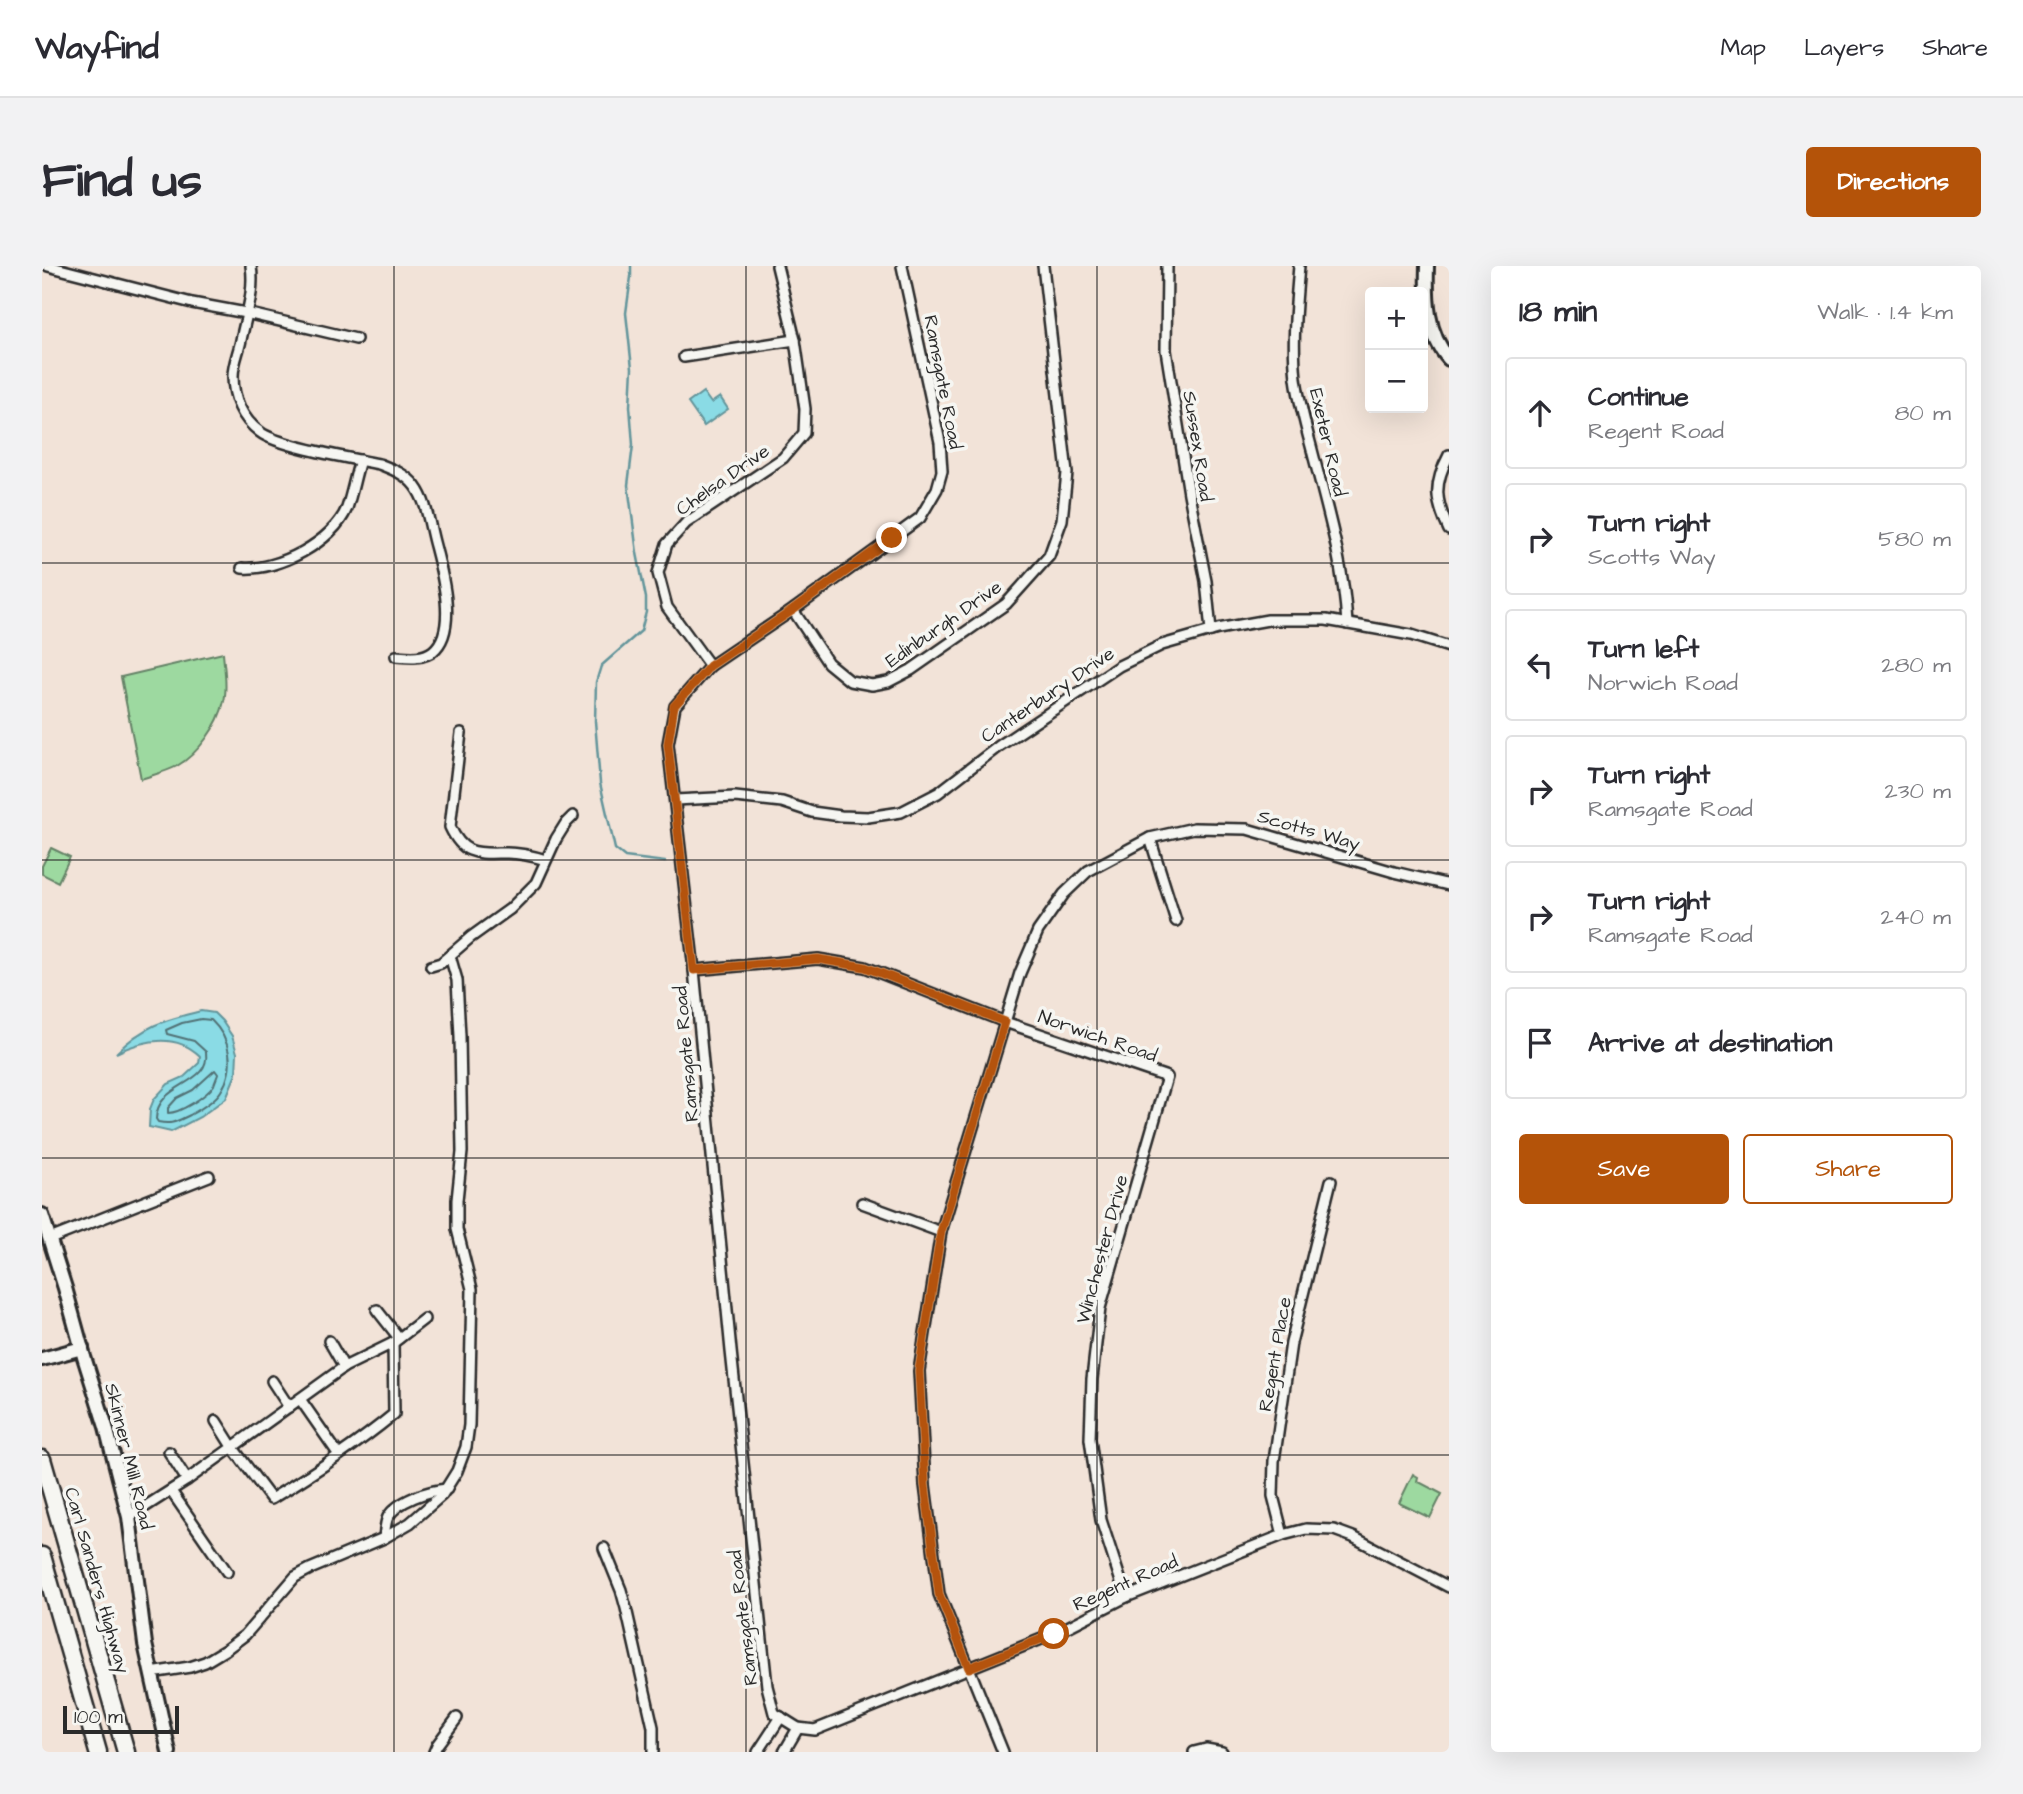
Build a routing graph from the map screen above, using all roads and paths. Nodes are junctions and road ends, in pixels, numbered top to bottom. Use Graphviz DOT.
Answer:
graph roads {
  1 [pos="48,266"];
  2 [pos="251,266"];
  3 [pos="777,266"];
  4 [pos="902,266"];
  5 [pos="1043,266"];
  6 [pos="1167,266"];
  7 [pos="1299,266"];
  8 [pos="1427,266"];
  9 [pos="246,313"];
  10 [pos="356,339"];
  11 [pos="795,340"];
  12 [pos="684,357"];
  13 [pos="1449,359"];
  14 [pos="1449,455"];
  15 [pos="359,460"];
  16 [pos="1449,530"];
  17 [pos="242,568"];
  18 [pos="793,610"];
  19 [pos="1347,624"];
  20 [pos="1211,631"];
  21 [pos="1449,647"];
  22 [pos="397,656"];
  23 [pos="710,666"];
  24 [pos="461,733"];
  25 [pos="675,800"];
  26 [pos="573,816"];
  27 [pos="1150,838"];
  28 [pos="546,860"];
  29 [pos="1449,885"];
  30 [pos="1177,921"];
  31 [pos="450,956"];
  32 [pos="431,966"];
  33 [pos="694,970"];
  34 [pos="1005,1022"];
  35 [pos="1167,1077"];
  36 [pos="209,1176"];
  37 [pos="1331,1181"];
  38 [pos="862,1203"];
  39 [pos="42,1215"];
  40 [pos="941,1232"];
  41 [pos="50,1239"];
  42 [pos="377,1310"];
  43 [pos="424,1319"];
  44 [pos="329,1341"];
  45 [pos="396,1341"];
  46 [pos="82,1348"];
  47 [pos="45,1358"];
  48 [pos="344,1367"];
  49 [pos="272,1381"];
  50 [pos="300,1399"];
  51 [pos="289,1407"];
  52 [pos="216,1421"];
  53 [pos="233,1448"];
  54 [pos="169,1452"];
  55 [pos="339,1455"];
  56 [pos="42,1459"];
  57 [pos="187,1480"];
  58 [pos="447,1489"];
  59 [pos="171,1491"];
  60 [pos="129,1517"];
  61 [pos="1283,1535"];
  62 [pos="384,1538"];
  63 [pos="604,1548"];
  64 [pos="42,1556"];
  65 [pos="227,1572"];
  66 [pos="1449,1587"];
  67 [pos="1126,1597"];
  68 [pos="969,1668"];
  69 [pos="151,1673"];
  70 [pos="781,1717"];
  71 [pos="457,1718"];
  72 [pos="798,1728"];
  73 [pos="98,1752"];
  74 [pos="126,1752"];
  75 [pos="169,1752"];
  76 [pos="434,1752"];
  77 [pos="653,1752"];
  78 [pos="758,1752"];
  79 [pos="784,1752"];
  80 [pos="1003,1752"];
  81 [pos="1194,1752"];
  82 [pos="1222,1752"];
  1 -- 9 [label="street"];
  2 -- 9 [label="street"];
  3 -- 11 [label="street, Chelsa Drive"];
  4 -- 18 [label="street, Ramsgate Road"];
  5 -- 18 [label="street, Edinburgh Drive"];
  6 -- 20 [label="street, Sussex Road"];
  7 -- 19 [label="street, Exeter Road"];
  8 -- 13 [label="street"];
  9 -- 10 [label="street"];
  9 -- 15 [label="street"];
  11 -- 12 [label="street"];
  11 -- 23 [label="street, Chelsa Drive"];
  14 -- 16 [label="street"];
  15 -- 17 [label="street"];
  15 -- 22 [label="street"];
  18 -- 23 [label="street, Ramsgate Road"];
  19 -- 20 [label="street, Canterbury Drive"];
  19 -- 21 [label="street, Canterbury Drive"];
  20 -- 25 [label="street, Canterbury Drive"];
  23 -- 25 [label="street, Ramsgate Road"];
  24 -- 28 [label="street"];
  25 -- 33 [label="street, Ramsgate Road"];
  26 -- 28 [label="street"];
  27 -- 29 [label="street, Scotts Way"];
  27 -- 30 [label="street"];
  27 -- 34 [label="street, Scotts Way"];
  28 -- 31 [label="street"];
  31 -- 32 [label="street"];
  31 -- 58 [label="street"];
  33 -- 34 [label="street, Norwich Road"];
  33 -- 70 [label="street, Ramsgate Road"];
  34 -- 35 [label="street, Norwich Road"];
  34 -- 40 [label="street, Scotts Way"];
  35 -- 67 [label="street, Winchester Drive"];
  36 -- 41 [label="street"];
  37 -- 61 [label="street, Regent Place"];
  38 -- 40 [label="street"];
  39 -- 41 [label="street, Skinner Mill Road"];
  40 -- 68 [label="street, Scotts Way"];
  41 -- 46 [label="street, Skinner Mill Road"];
  42 -- 45 [label="street"];
  43 -- 45 [label="street"];
  44 -- 48 [label="street"];
  45 -- 48 [label="street"];
  45 -- 55 [label="street"];
  46 -- 47 [label="street"];
  46 -- 60 [label="street, Skinner Mill Road"];
  48 -- 50 [label="street"];
  49 -- 51 [label="street"];
  50 -- 51 [label="street"];
  50 -- 55 [label="street"];
  51 -- 53 [label="street"];
  52 -- 53 [label="street"];
  53 -- 55 [label="street"];
  53 -- 57 [label="street"];
  54 -- 57 [label="street"];
  56 -- 74 [label="highway, Carl Sanders Highway"];
  57 -- 59 [label="street"];
  58 -- 62 [label="street"];
  58 -- 62 [label="street"];
  59 -- 60 [label="street"];
  59 -- 65 [label="street"];
  60 -- 69 [label="street, Skinner Mill Road"];
  61 -- 66 [label="street, Regent Road"];
  61 -- 67 [label="street, Regent Road"];
  62 -- 69 [label="street"];
  63 -- 77 [label="street"];
  64 -- 73 [label="highway"];
  67 -- 68 [label="street, Regent Road"];
  68 -- 72 [label="street, Regent Road"];
  68 -- 80 [label="street, Scotts Way"];
  69 -- 75 [label="street, Skinner Mill Road"];
  70 -- 72 [label="street"];
  70 -- 78 [label="street"];
  71 -- 76 [label="street"];
  72 -- 79 [label="street"];
  81 -- 82 [label="street"];
}
